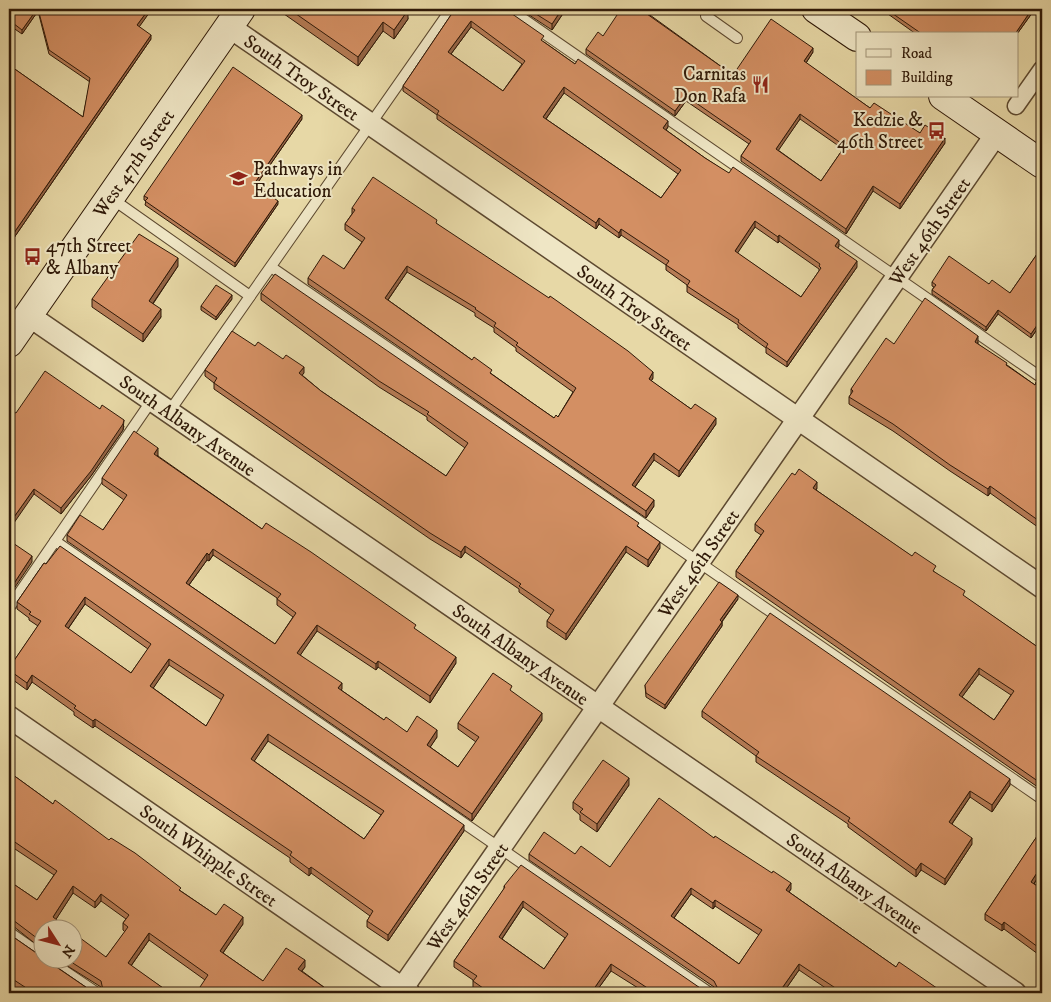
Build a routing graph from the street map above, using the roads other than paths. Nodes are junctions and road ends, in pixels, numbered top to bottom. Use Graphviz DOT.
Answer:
graph roads {
  1 [pos="451,9"];
  2 [pos="509,9"];
  3 [pos="710,9"];
  4 [pos="816,9"];
  5 [pos="234,18"];
  6 [pos="856,36"];
  7 [pos="738,38"];
  8 [pos="1042,69"];
  9 [pos="946,98"];
  10 [pos="1016,106"];
  11 [pos="370,124"];
  12 [pos="997,133"];
  13 [pos="1042,164"];
  14 [pos="110,197"];
  15 [pos="271,266"];
  16 [pos="897,278"];
  17 [pos="250,296"];
  18 [pos="28,315"];
  19 [pos="9,343"];
  20 [pos="1042,378"];
  21 [pos="152,400"];
  22 [pos="169,412"];
  23 [pos="798,419"];
  24 [pos="55,541"];
  25 [pos="699,562"];
  26 [pos="1042,587"];
  27 [pos="9,608"];
  28 [pos="598,707"];
  29 [pos="9,717"];
  30 [pos="1042,799"];
  31 [pos="500,848"];
  32 [pos="9,932"];
  33 [pos="32,949"];
  34 [pos="63,970"];
  35 [pos="403,992"];
  36 [pos="97,993"];
  37 [pos="710,993"];
  38 [pos="1015,993"];
  1 -- 11 [label="lane"];
  2 -- 16 [label="lane"];
  3 -- 7 [label="lane"];
  4 -- 6 [label="main road"];
  5 -- 11 [label="street, South Troy Street"];
  5 -- 14 [label="main road, West 47th Street"];
  8 -- 10 [label="street"];
  9 -- 12 [label="main road"];
  11 -- 15 [label="lane"];
  11 -- 23 [label="street, South Troy Street"];
  12 -- 13 [label="main road"];
  12 -- 16 [label="street, West 46th Street"];
  14 -- 17 [label="lane"];
  14 -- 18 [label="main road, West 47th Street"];
  15 -- 17 [label="lane"];
  15 -- 25 [label="lane"];
  16 -- 20 [label="lane"];
  16 -- 23 [label="street, West 46th Street"];
  17 -- 22 [label="lane"];
  18 -- 19 [label="main road, West 47th Street"];
  18 -- 21 [label="street, South Albany Avenue"];
  21 -- 22 [label="street, South Albany Avenue"];
  21 -- 24 [label="lane"];
  22 -- 28 [label="street, South Albany Avenue"];
  23 -- 25 [label="street, West 46th Street"];
  23 -- 26 [label="street, South Troy Street"];
  24 -- 27 [label="lane"];
  24 -- 31 [label="lane"];
  25 -- 28 [label="street, West 46th Street"];
  25 -- 30 [label="lane"];
  28 -- 31 [label="street, West 46th Street"];
  28 -- 38 [label="street, South Albany Avenue"];
  29 -- 35 [label="street, South Whipple Street"];
  31 -- 35 [label="street, West 46th Street"];
  31 -- 37 [label="lane"];
  32 -- 33 [label="lane"];
  34 -- 36 [label="lane"];
}
